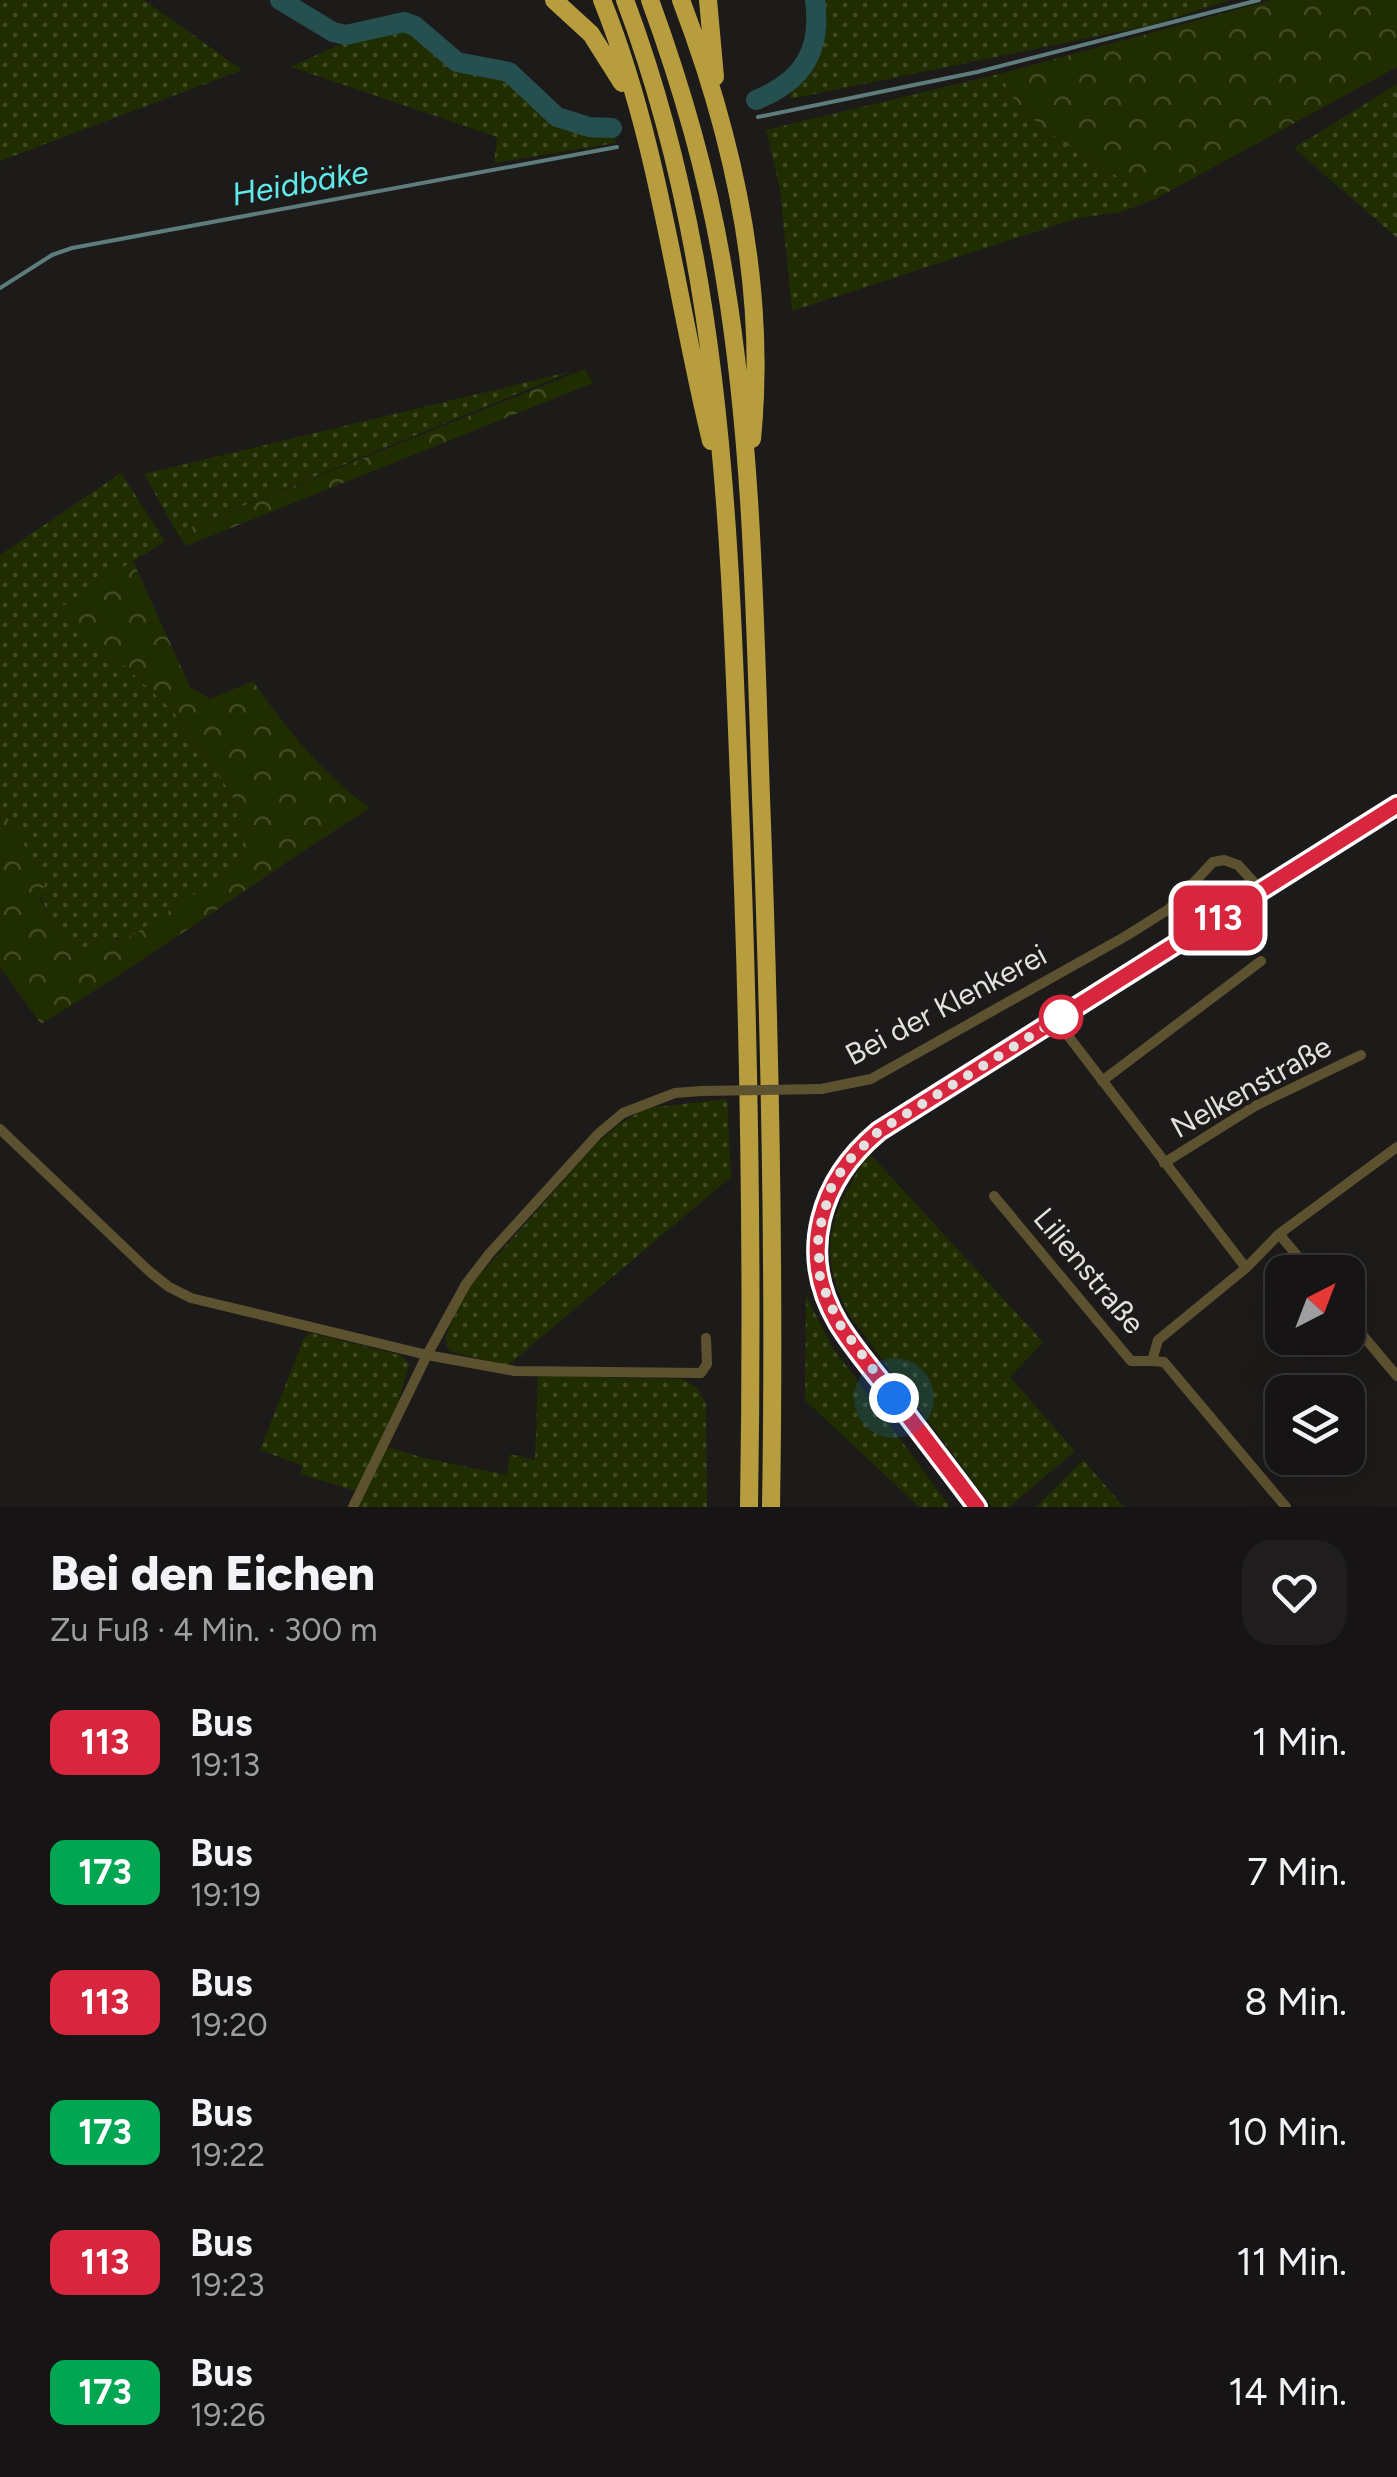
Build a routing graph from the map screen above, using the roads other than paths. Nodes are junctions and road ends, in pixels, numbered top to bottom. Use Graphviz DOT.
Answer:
graph roads {
  1 [pos="554,0"];
  2 [pos="602,0"];
  3 [pos="625,0"];
  4 [pos="650,0"];
  5 [pos="681,0"];
  6 [pos="708,0"];
  7 [pos="720,118"];
  8 [pos="643,121"];
  9 [pos="747,484"];
  10 [pos="724,495"];
  11 [pos="1397,805"];
  12 [pos="1262,890"];
  13 [pos="1261,961"];
  14 [pos="1056,1020"];
  15 [pos="1362,1055"];
  16 [pos="1102,1081"];
  17 [pos="0,1130"];
  18 [pos="1397,1147"];
  19 [pos="1164,1163"];
  20 [pos="994,1196"];
  21 [pos="1279,1234"];
  22 [pos="1296,1255"];
  23 [pos="1246,1268"];
  24 [pos="706,1338"];
  25 [pos="1365,1338"];
  26 [pos="427,1355"];
  27 [pos="1152,1361"];
  28 [pos="1397,1376"];
  29 [pos="354,1507"];
  30 [pos="749,1507"];
  31 [pos="771,1507"];
  32 [pos="976,1507"];
  33 [pos="1286,1507"];
  1 -- 8 [label="highway"];
  2 -- 8 [label="highway"];
  3 -- 10 [label="highway"];
  4 -- 9 [label="highway"];
  5 -- 7 [label="highway"];
  6 -- 7 [label="highway"];
  7 -- 9 [label="highway"];
  8 -- 10 [label="highway"];
  9 -- 31 [label="highway"];
  10 -- 30 [label="highway"];
  11 -- 12 [label="street"];
  12 -- 14 [label="street"];
  12 -- 26 [label="street, Bei der Klenkerei, bridge"];
  13 -- 16 [label="street"];
  14 -- 16 [label="street"];
  14 -- 32 [label="street"];
  15 -- 19 [label="street, Nelkenstraße"];
  16 -- 19 [label="street"];
  17 -- 26 [label="street"];
  18 -- 21 [label="street, Lilienstraße"];
  19 -- 23 [label="street"];
  20 -- 27 [label="street, Lilienstraße"];
  21 -- 22 [label="street"];
  21 -- 23 [label="street, Lilienstraße"];
  23 -- 27 [label="street, Lilienstraße"];
  24 -- 26 [label="street"];
  25 -- 28 [label="street"];
  26 -- 29 [label="street, Bei der Klenkerei"];
  27 -- 33 [label="street, Lilienstraße"];
}
